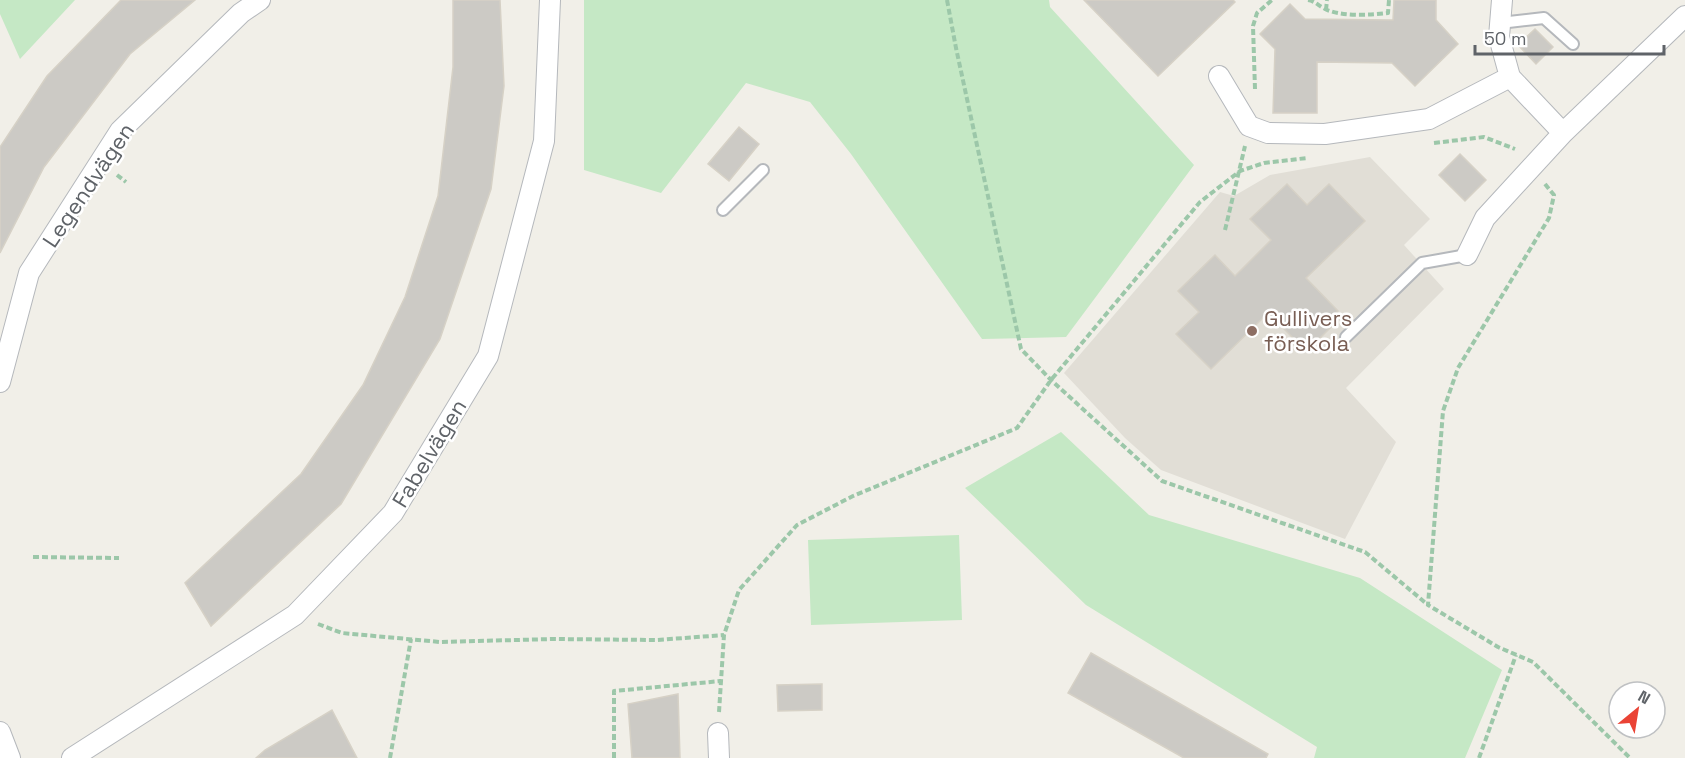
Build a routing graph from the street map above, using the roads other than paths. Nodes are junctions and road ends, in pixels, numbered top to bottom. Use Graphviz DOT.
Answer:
graph roads {
  1 [pos="260,0"];
  2 [pos="550,0"];
  3 [pos="1502,0"];
  4 [pos="1685,16"];
  5 [pos="1500,23"];
  6 [pos="1573,44"];
  7 [pos="1219,76"];
  8 [pos="1510,77"];
  9 [pos="1563,133"];
  10 [pos="763,170"];
  11 [pos="723,210"];
  12 [pos="1467,255"];
  13 [pos="1346,337"];
  14 [pos="0,382"];
  15 [pos="0,732"];
  16 [pos="718,733"];
  17 [pos="10,758"];
  18 [pos="72,758"];
  19 [pos="719,758"];
  1 -- 14 [label="street, Legendvägen"];
  2 -- 18 [label="street, Fabelvägen"];
  3 -- 5 [label="street"];
  4 -- 9 [label="street"];
  5 -- 6 [label="lane"];
  5 -- 8 [label="street"];
  7 -- 8 [label="street"];
  8 -- 9 [label="street"];
  9 -- 12 [label="street"];
  10 -- 11 [label="lane"];
  12 -- 13 [label="lane"];
  15 -- 17 [label="street"];
  16 -- 19 [label="street"];
}
